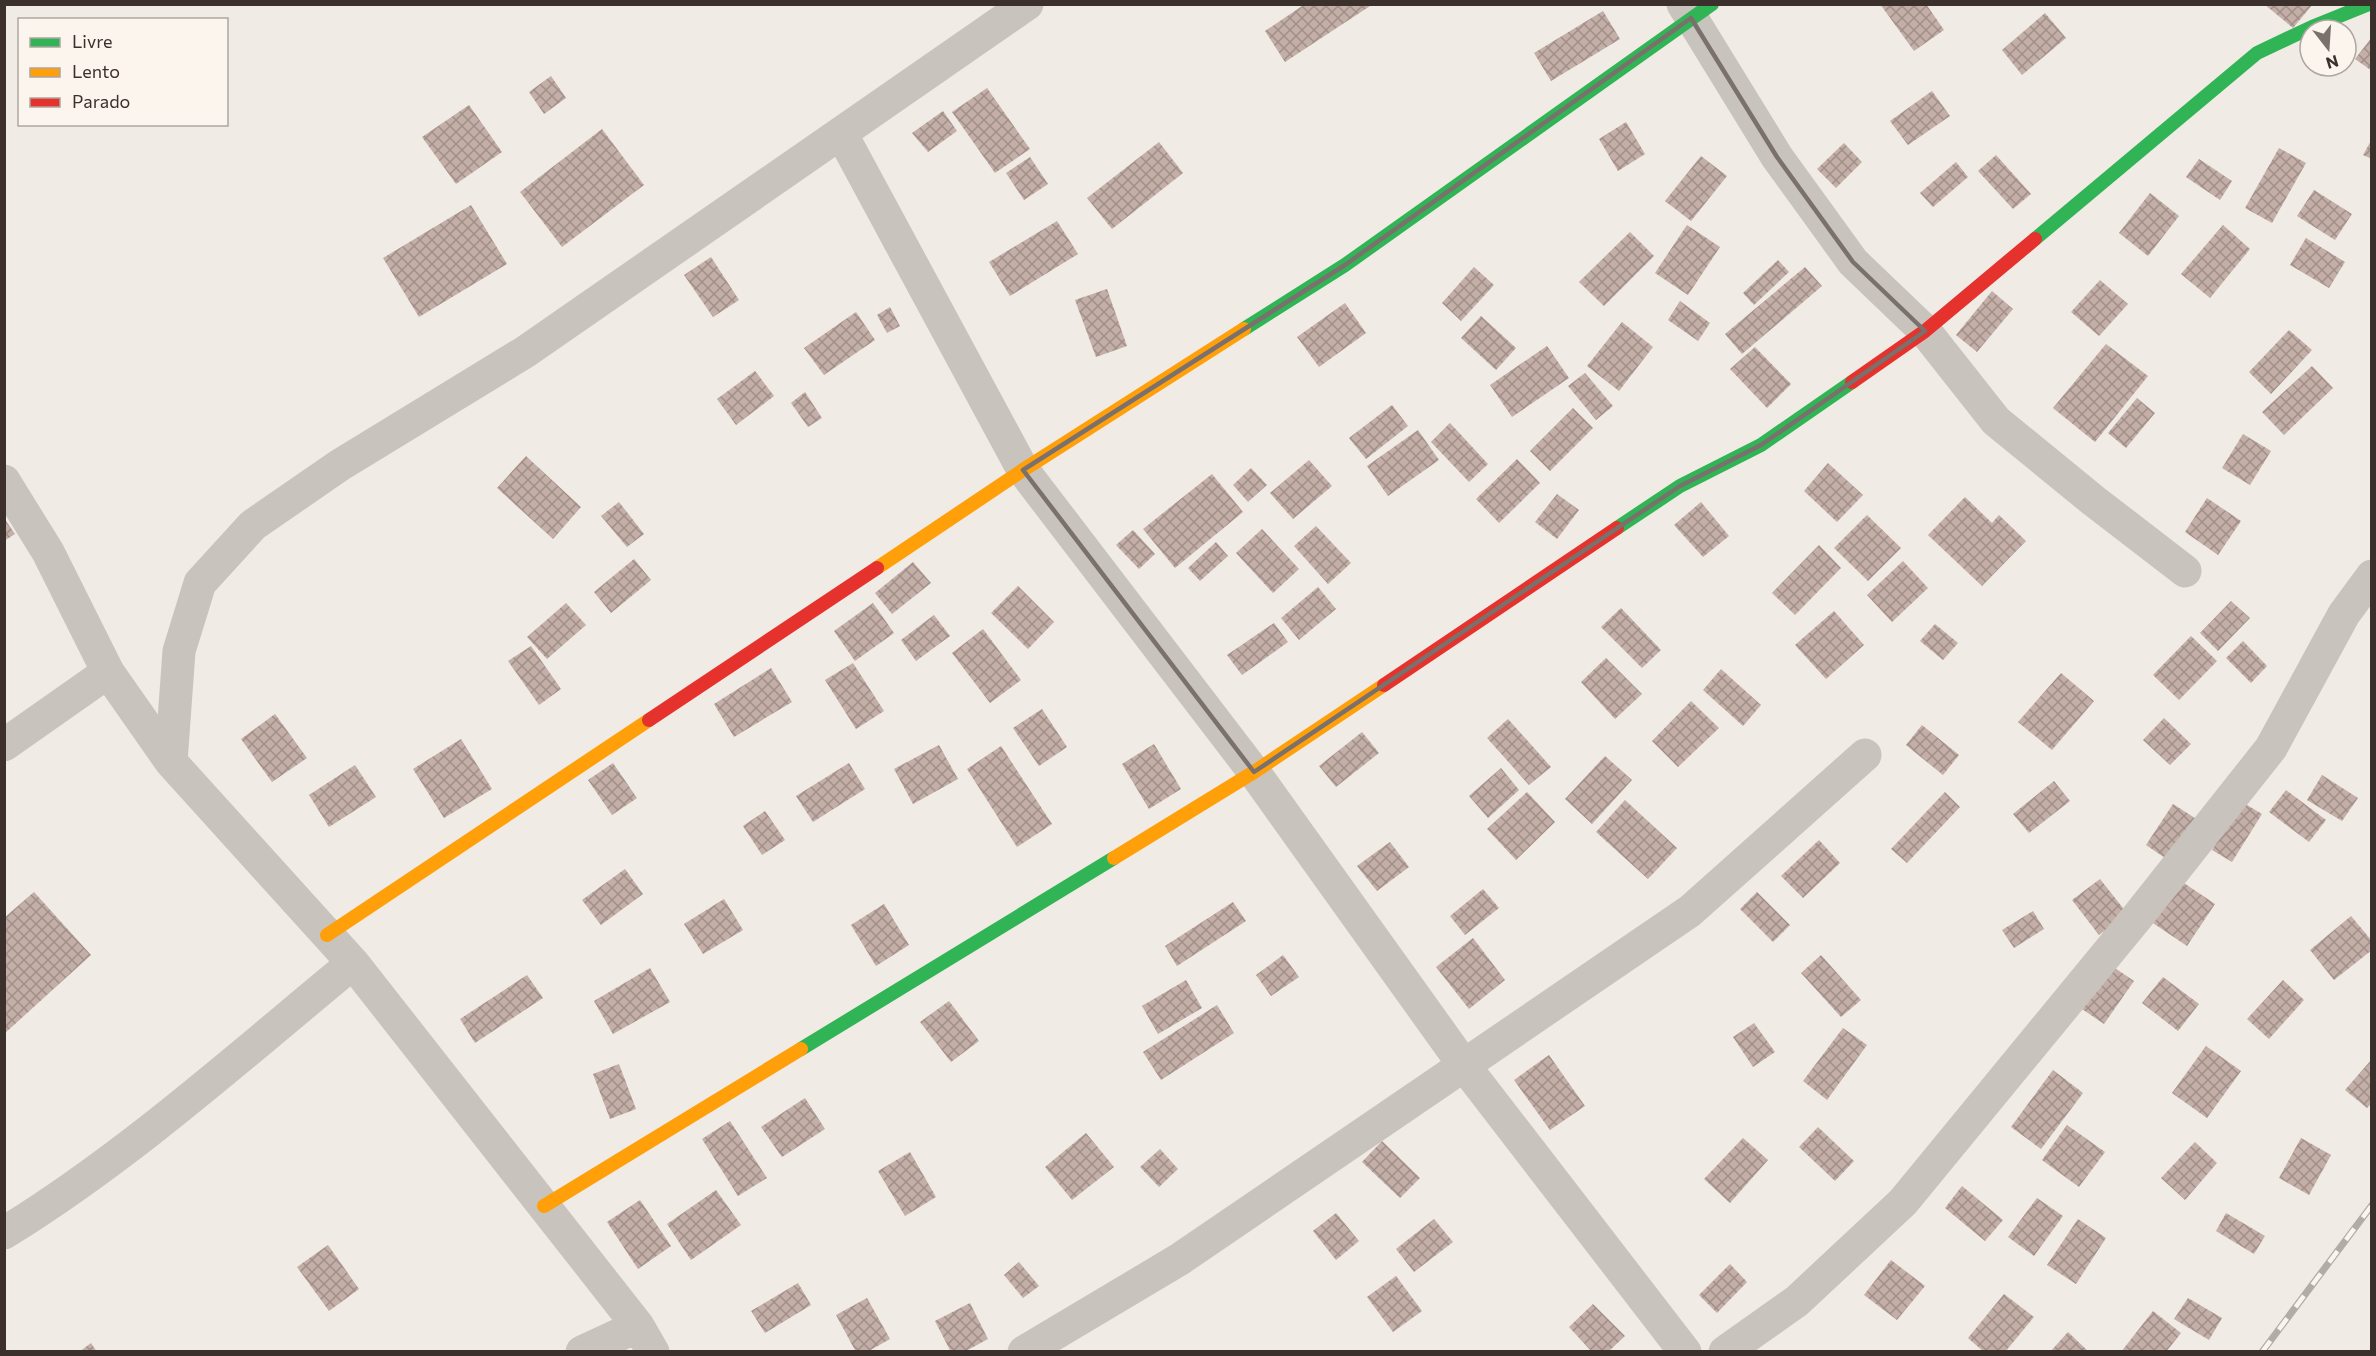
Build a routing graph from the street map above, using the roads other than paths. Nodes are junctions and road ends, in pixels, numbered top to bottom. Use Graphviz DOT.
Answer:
graph roads {
  1 [pos="1027,4"];
  2 [pos="2369,4"];
  3 [pos="1695,9"];
  4 [pos="841,133"];
  5 [pos="1925,331"];
  6 [pos="1023,470"];
  7 [pos="4,481"];
  8 [pos="2185,571"];
  9 [pos="2372,576"];
  10 [pos="108,672"];
  11 [pos="4,744"];
  12 [pos="1865,755"];
  13 [pos="171,762"];
  14 [pos="1254,772"];
  15 [pos="327,935"];
  16 [pos="352,963"];
  17 [pos="1463,1064"];
  18 [pos="544,1206"];
  19 [pos="4,1233"];
  20 [pos="645,1339"];
  21 [pos="582,1352"];
  22 [pos="1024,1352"];
  23 [pos="1685,1352"];
  24 [pos="1725,1352"];
  1 -- 4 [label="street"];
  2 -- 5 [label="street"];
  3 -- 5 [label="street"];
  3 -- 6 [label="street"];
  4 -- 6 [label="street"];
  4 -- 13 [label="street"];
  5 -- 8 [label="street"];
  5 -- 14 [label="street"];
  6 -- 14 [label="street"];
  6 -- 15 [label="street"];
  7 -- 10 [label="street"];
  9 -- 24 [label="street"];
  10 -- 11 [label="street"];
  10 -- 13 [label="street"];
  12 -- 17 [label="street"];
  13 -- 15 [label="street"];
  14 -- 17 [label="street"];
  14 -- 18 [label="street"];
  15 -- 16 [label="street"];
  16 -- 18 [label="street"];
  16 -- 19 [label="street"];
  17 -- 22 [label="street"];
  17 -- 23 [label="street"];
  18 -- 20 [label="street"];
  20 -- 21 [label="street"];
}
